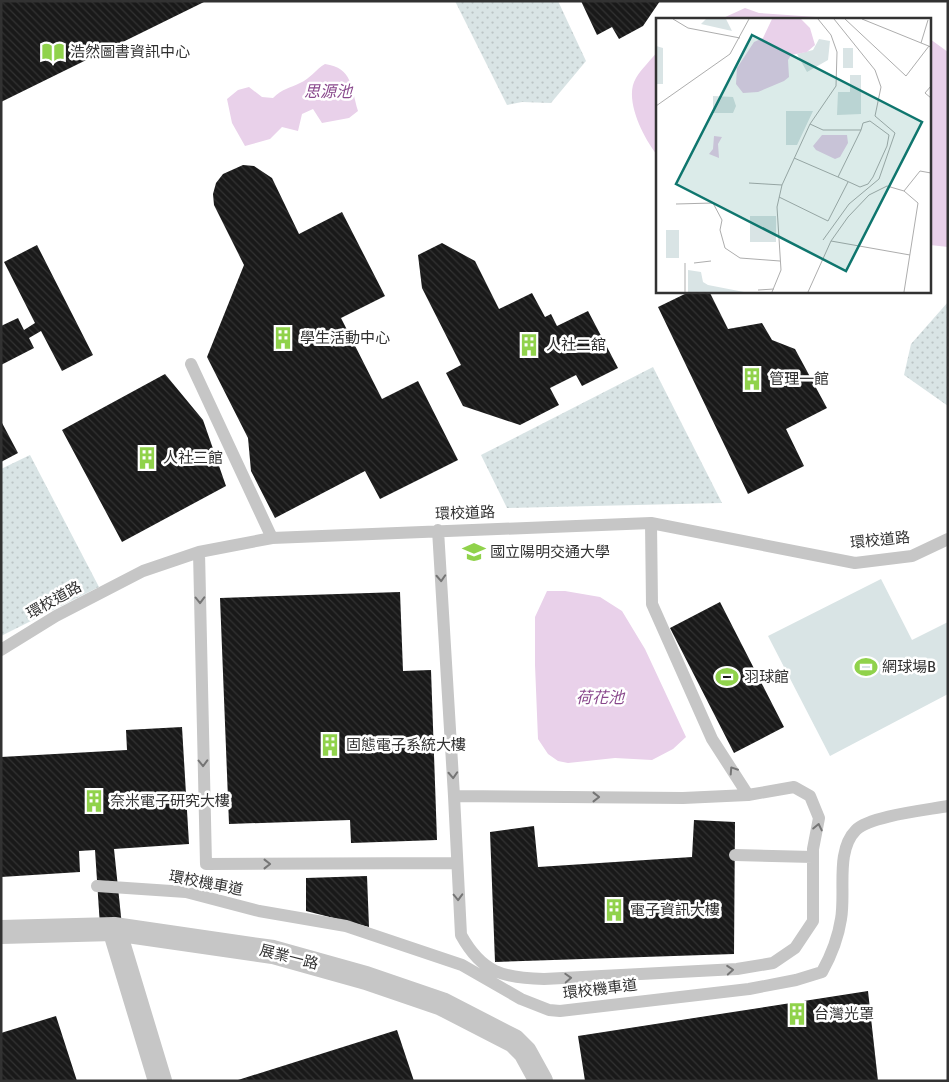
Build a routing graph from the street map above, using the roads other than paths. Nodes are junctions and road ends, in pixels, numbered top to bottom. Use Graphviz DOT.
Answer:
graph roads {
  1 [pos="191,364"];
  2 [pos="651,523"];
  3 [pos="438,530"];
  4 [pos="272,538"];
  5 [pos="948,539"];
  6 [pos="199,552"];
  7 [pos="1,650"];
  8 [pos="748,794"];
  9 [pos="454,796"];
  10 [pos="948,806"];
  11 [pos="734,855"];
  12 [pos="813,856"];
  13 [pos="457,863"];
  14 [pos="97,886"];
  15 [pos="114,930"];
  16 [pos="1,932"];
  17 [pos="160,1081"];
  18 [pos="541,1081"];
  1 -- 4 [label="lane"];
  2 -- 3 [label="lane, 環校道路"];
  2 -- 5 [label="lane, 環校道路"];
  8 -- 2 [label="lane, one-way"];
  3 -- 4 [label="lane, 環校道路"];
  3 -- 9 [label="lane, one-way"];
  4 -- 6 [label="lane, 環校道路"];
  6 -- 7 [label="lane, 環校道路"];
  6 -- 13 [label="lane, one-way"];
  9 -- 8 [label="lane, one-way"];
  12 -- 8 [label="lane, one-way"];
  9 -- 13 [label="lane"];
  10 -- 14 [label="lane, 環校機車道"];
  11 -- 12 [label="lane"];
  13 -- 12 [label="lane, one-way"];
  15 -- 16 [label="street, 展業一路"];
  15 -- 17 [label="street"];
  15 -- 18 [label="street, 展業一路"];
}
